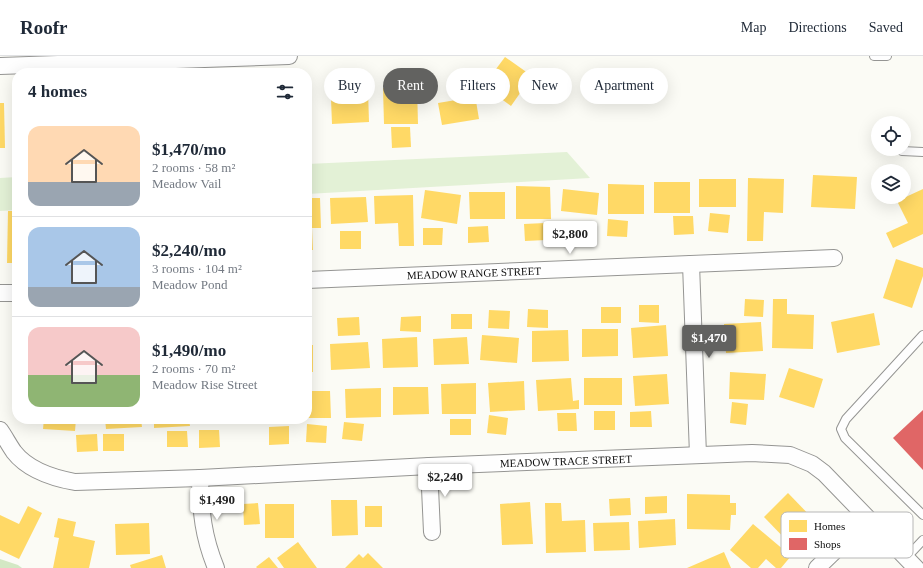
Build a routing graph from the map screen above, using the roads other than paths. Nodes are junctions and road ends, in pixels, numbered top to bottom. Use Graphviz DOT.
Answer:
graph roads {
  1 [pos="289,56"];
  2 [pos="874,56"];
  3 [pos="887,56"];
  4 [pos="224,57"];
  5 [pos="6,63"];
  6 [pos="911,152"];
  7 [pos="923,152"];
  8 [pos="834,258"];
  9 [pos="691,264"];
  10 [pos="312,280"];
  11 [pos="0,293"];
  12 [pos="12,293"];
  13 [pos="923,335"];
  14 [pos="0,430"];
  15 [pos="698,456"];
  16 [pos="429,466"];
  17 [pos="200,478"];
  18 [pos="861,512"];
  19 [pos="923,515"];
  20 [pos="432,532"];
  21 [pos="923,540"];
  22 [pos="827,558"];
  23 [pos="911,563"];
  24 [pos="216,568"];
  25 [pos="817,568"];
  1 -- 4 [label="street"];
  2 -- 3 [label="lane"];
  4 -- 5 [label="street"];
  6 -- 7 [label="lane"];
  8 -- 9 [label="street, MEADOW RANGE STREET"];
  9 -- 10 [label="street, MEADOW RANGE STREET"];
  9 -- 15 [label="street"];
  11 -- 12 [label="street"];
  13 -- 19 [label="lane"];
  14 -- 17 [label="street, MEADOW TRACE STREET"];
  15 -- 16 [label="street, MEADOW TRACE STREET"];
  15 -- 18 [label="street, MEADOW TRACE STREET"];
  16 -- 17 [label="street, MEADOW TRACE STREET"];
  16 -- 20 [label="street"];
  17 -- 24 [label="street"];
  21 -- 23 [label="lane"];
  22 -- 25 [label="street"];
}
